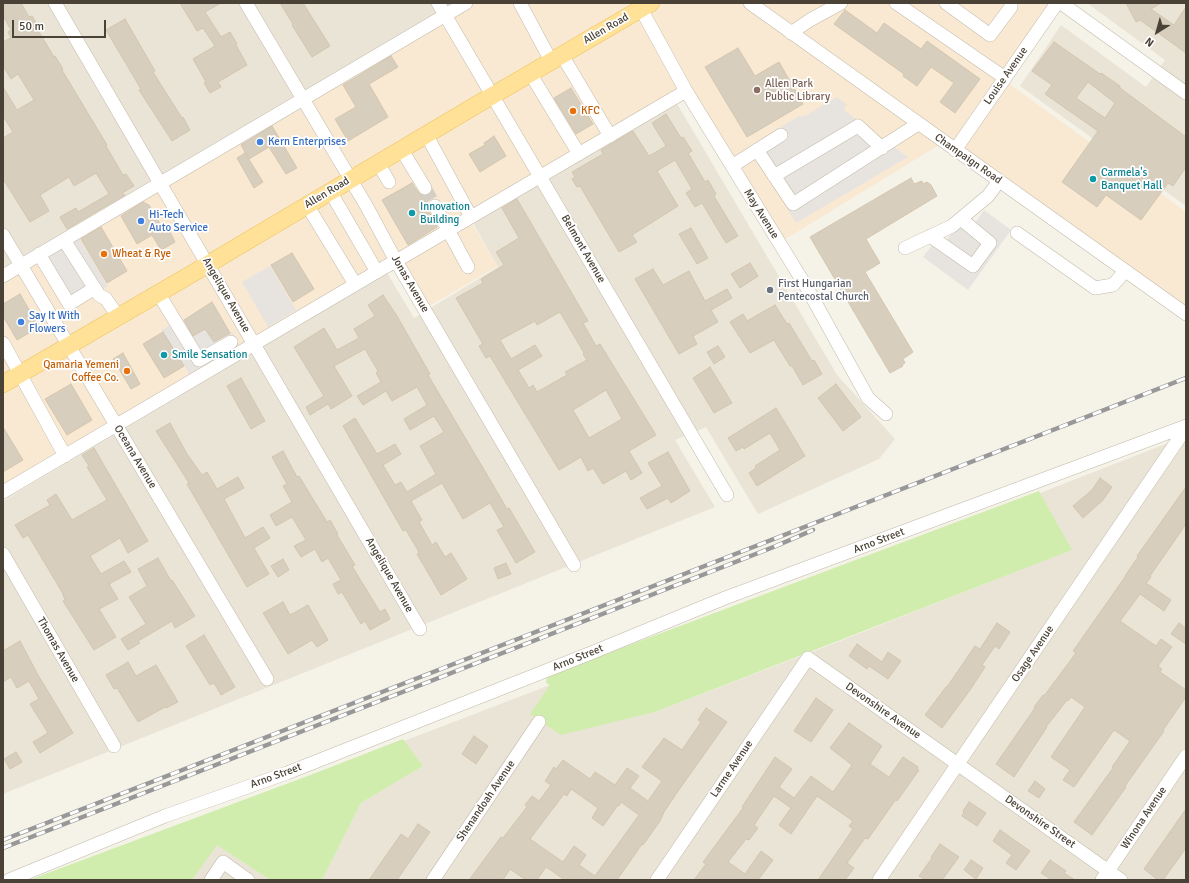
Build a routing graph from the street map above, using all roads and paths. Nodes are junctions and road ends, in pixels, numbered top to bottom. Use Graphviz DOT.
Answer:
graph roads {
  1 [pos="55,3"];
  2 [pos="246,3"];
  3 [pos="438,3"];
  4 [pos="466,3"];
  5 [pos="520,3"];
  6 [pos="841,3"];
  7 [pos="896,3"];
  8 [pos="946,3"];
  9 [pos="1011,3"];
  10 [pos="1057,3"];
  11 [pos="1061,3"];
  12 [pos="644,5"];
  13 [pos="756,5"];
  14 [pos="445,15"];
  15 [pos="791,33"];
  16 [pos="557,58"];
  17 [pos="530,73"];
  18 [pos="1005,78"];
  19 [pos="686,91"];
  20 [pos="1186,93"];
  21 [pos="493,95"];
  22 [pos="303,98"];
  23 [pos="918,124"];
  24 [pos="426,134"];
  25 [pos="781,135"];
  26 [pos="610,136"];
  27 [pos="882,148"];
  28 [pos="401,149"];
  29 [pos="757,150"];
  30 [pos="955,150"];
  31 [pos="579,154"];
  32 [pos="378,163"];
  33 [pos="732,166"];
  34 [pos="774,176"];
  35 [pos="540,177"];
  36 [pos="350,179"];
  37 [pos="999,181"];
  38 [pos="389,182"];
  39 [pos="160,183"];
  40 [pos="424,188"];
  41 [pos="330,191"];
  42 [pos="307,205"];
  43 [pos="435,206"];
  44 [pos="471,217"];
  45 [pos="961,219"];
  46 [pos="448,230"];
  47 [pos="1017,233"];
  48 [pos="3,235"];
  49 [pos="930,236"];
  50 [pos="64,240"];
  51 [pos="905,248"];
  52 [pos="39,254"];
  53 [pos="396,261"];
  54 [pos="208,264"];
  55 [pos="21,265"];
  56 [pos="468,267"];
  57 [pos="1125,271"];
  58 [pos="376,272"];
  59 [pos="3,276"];
  60 [pos="355,284"];
  61 [pos="95,288"];
  62 [pos="158,293"];
  63 [pos="1186,314"];
  64 [pos="118,316"];
  65 [pos="232,342"];
  66 [pos="3,343"];
  67 [pos="254,344"];
  68 [pos="69,346"];
  69 [pos="20,374"];
  70 [pos="3,384"];
  71 [pos="886,414"];
  72 [pos="116,425"];
  73 [pos="1186,427"];
  74 [pos="1148,440"];
  75 [pos="65,456"];
  76 [pos="3,492"];
  77 [pos="727,495"];
  78 [pos="3,554"];
  79 [pos="574,565"];
  80 [pos="420,629"];
  81 [pos="808,658"];
  82 [pos="267,679"];
  83 [pos="539,722"];
  84 [pos="114,746"];
  85 [pos="1186,756"];
  86 [pos="958,765"];
  87 [pos="1105,875"];
  88 [pos="9,880"];
  89 [pos="211,880"];
  90 [pos="248,880"];
  91 [pos="433,880"];
  92 [pos="657,880"];
  93 [pos="879,880"];
  94 [pos="1121,880"];
  1 -- 39 [label="street, Angelique Avenue"];
  2 -- 22 [label="street, Jonas Avenue"];
  3 -- 14 [label="street, Belmont Avenue"];
  4 -- 14 [label="street"];
  5 -- 16 [label="street"];
  6 -- 15 [label="street"];
  7 -- 18 [label="street"];
  8 -- 9 [label="street"];
  10 -- 18 [label="street, Louise Avenue"];
  11 -- 20 [label="street"];
  12 -- 16 [label="main road, Allen Road"];
  12 -- 19 [label="street, May Avenue"];
  13 -- 15 [label="street, Champaign Road"];
  14 -- 21 [label="street, Belmont Avenue"];
  14 -- 22 [label="street"];
  15 -- 23 [label="street, Champaign Road"];
  16 -- 17 [label="main road, Allen Road"];
  16 -- 26 [label="street"];
  17 -- 21 [label="main road, Allen Road"];
  17 -- 31 [label="street"];
  18 -- 30 [label="street, Louise Avenue"];
  19 -- 26 [label="street"];
  19 -- 33 [label="street, May Avenue"];
  21 -- 24 [label="main road, Allen Road"];
  21 -- 35 [label="street, Belmont Avenue"];
  22 -- 36 [label="street, Jonas Avenue"];
  22 -- 39 [label="street"];
  23 -- 27 [label="street"];
  23 -- 30 [label="street, Champaign Road"];
  24 -- 28 [label="main road, Allen Road"];
  24 -- 44 [label="street"];
  25 -- 29 [label="street"];
  26 -- 31 [label="street"];
  27 -- 34 [label="street"];
  27 -- 34 [label="street"];
  28 -- 32 [label="main road, Allen Road"];
  28 -- 40 [label="street"];
  29 -- 33 [label="street"];
  29 -- 34 [label="street"];
  30 -- 37 [label="street, Champaign Road"];
  31 -- 35 [label="street"];
  32 -- 36 [label="main road, Allen Road"];
  32 -- 38 [label="street"];
  33 -- 71 [label="street, May Avenue"];
  35 -- 44 [label="street"];
  35 -- 77 [label="street, Belmont Avenue"];
  36 -- 41 [label="main road, Allen Road"];
  36 -- 53 [label="street, Jonas Avenue"];
  37 -- 45 [label="street"];
  37 -- 57 [label="street, Champaign Road"];
  39 -- 50 [label="street"];
  39 -- 54 [label="street, Angelique Avenue"];
  41 -- 42 [label="main road, Allen Road"];
  41 -- 58 [label="street"];
  42 -- 54 [label="main road, Allen Road"];
  42 -- 60 [label="street"];
  43 -- 46 [label="street"];
  44 -- 46 [label="street"];
  45 -- 49 [label="street"];
  45 -- 49 [label="street"];
  46 -- 53 [label="street"];
  46 -- 56 [label="street"];
  47 -- 57 [label="street"];
  48 -- 55 [label="street, Oceana Avenue"];
  49 -- 51 [label="street"];
  50 -- 52 [label="street"];
  50 -- 61 [label="street"];
  52 -- 55 [label="street"];
  52 -- 61 [label="street"];
  53 -- 58 [label="street"];
  53 -- 79 [label="street, Jonas Avenue"];
  54 -- 62 [label="main road, Allen Road"];
  54 -- 67 [label="street, Angelique Avenue"];
  55 -- 59 [label="street"];
  55 -- 68 [label="street, Oceana Avenue"];
  57 -- 63 [label="street, Champaign Road"];
  58 -- 60 [label="street"];
  60 -- 67 [label="street"];
  61 -- 64 [label="street"];
  62 -- 64 [label="main road, Allen Road"];
  62 -- 65 [label="street"];
  64 -- 68 [label="main road, Allen Road"];
  66 -- 69 [label="street"];
  67 -- 72 [label="street"];
  67 -- 80 [label="street, Angelique Avenue"];
  68 -- 69 [label="main road, Allen Road"];
  68 -- 72 [label="street, Oceana Avenue"];
  69 -- 70 [label="main road, Allen Road"];
  69 -- 75 [label="street"];
  72 -- 75 [label="street"];
  72 -- 82 [label="street, Oceana Avenue"];
  73 -- 74 [label="street, Osage Avenue"];
  73 -- 86 [label="street, Osage Avenue"];
  74 -- 88 [label="street, Arno Street"];
  75 -- 76 [label="street"];
  78 -- 84 [label="street, Thomas Avenue"];
  81 -- 86 [label="street, Devonshire Avenue"];
  81 -- 92 [label="street, Larme Avenue"];
  83 -- 91 [label="street, Shenandoah Avenue"];
  85 -- 87 [label="street, Winona Avenue"];
  86 -- 87 [label="street, Devonshire Street"];
  86 -- 93 [label="street, Osage Avenue"];
  87 -- 94 [label="street, Devonshire Street"];
  89 -- 90 [label="street"];
}
